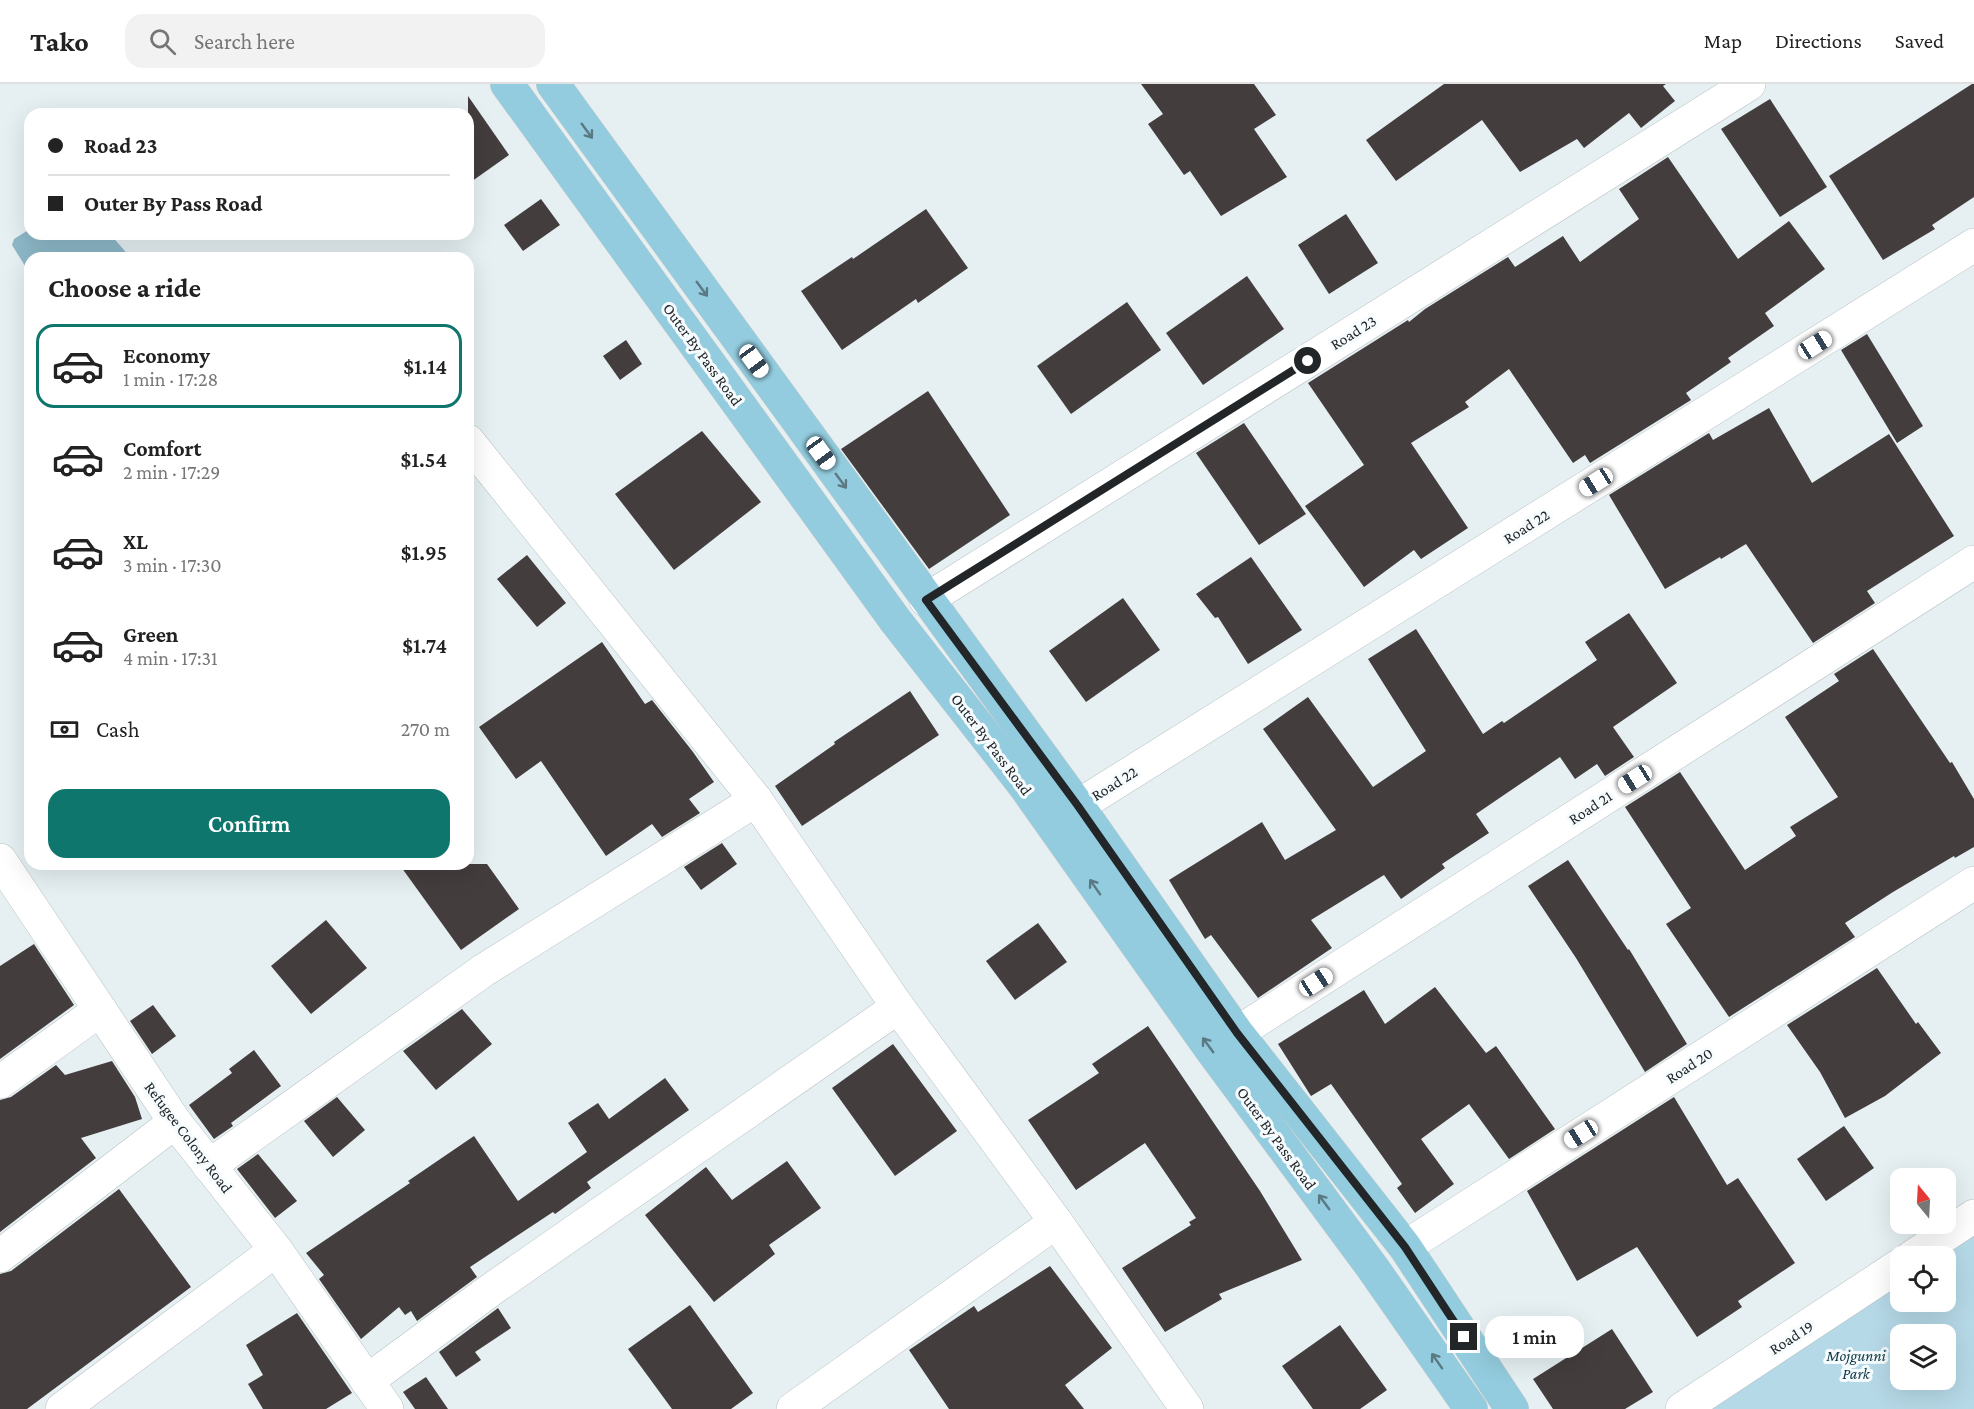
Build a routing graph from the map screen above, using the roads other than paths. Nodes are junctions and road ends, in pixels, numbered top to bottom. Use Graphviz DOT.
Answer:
graph roads {
  1 [pos="507,84"];
  2 [pos="553,84"];
  3 [pos="1749,84"];
  4 [pos="1974,245"];
  5 [pos="474,448"];
  6 [pos="1974,562"];
  7 [pos="926,600"];
  8 [pos="756,800"];
  9 [pos="1078,806"];
  10 [pos="0,860"];
  11 [pos="1974,883"];
  12 [pos="898,1008"];
  13 [pos="100,1010"];
  14 [pos="1237,1033"];
  15 [pos="0,1082"];
  16 [pos="175,1122"];
  17 [pos="209,1166"];
  18 [pos="1974,1216"];
  19 [pos="1056,1222"];
  20 [pos="1929,1246"];
  21 [pos="1405,1247"];
  22 [pos="276,1250"];
  23 [pos="0,1256"];
  24 [pos="1890,1272"];
  25 [pos="367,1381"];
  26 [pos="62,1409"];
  27 [pos="387,1409"];
  28 [pos="793,1409"];
  29 [pos="1187,1409"];
  30 [pos="1471,1409"];
  31 [pos="1512,1409"];
  32 [pos="1682,1409"];
  30 -- 1 [label="main road, Outer By Pass Road, one-way"];
  2 -- 7 [label="main road, Outer By Pass Road, one-way"];
  3 -- 7 [label="street, Road 23"];
  4 -- 9 [label="street, Road 22"];
  5 -- 8 [label="street"];
  6 -- 14 [label="street, Road 21"];
  7 -- 9 [label="main road, Outer By Pass Road"];
  8 -- 12 [label="street"];
  8 -- 17 [label="street"];
  9 -- 14 [label="main road, Outer By Pass Road"];
  10 -- 13 [label="street, Refugee Colony Road"];
  11 -- 21 [label="street, Road 20"];
  12 -- 19 [label="street"];
  12 -- 25 [label="street"];
  13 -- 15 [label="street"];
  13 -- 16 [label="street, Refugee Colony Road"];
  14 -- 21 [label="main road, Outer By Pass Road"];
  16 -- 17 [label="street, Refugee Colony Road"];
  16 -- 23 [label="street"];
  17 -- 22 [label="street, Refugee Colony Road"];
  18 -- 20 [label="street"];
  19 -- 28 [label="street"];
  19 -- 29 [label="street"];
  21 -- 31 [label="main road, Outer By Pass Road"];
  22 -- 25 [label="street, Refugee Colony Road"];
  22 -- 26 [label="street"];
  24 -- 32 [label="street, Road 19"];
  25 -- 27 [label="street, Refugee Colony Road"];
}
